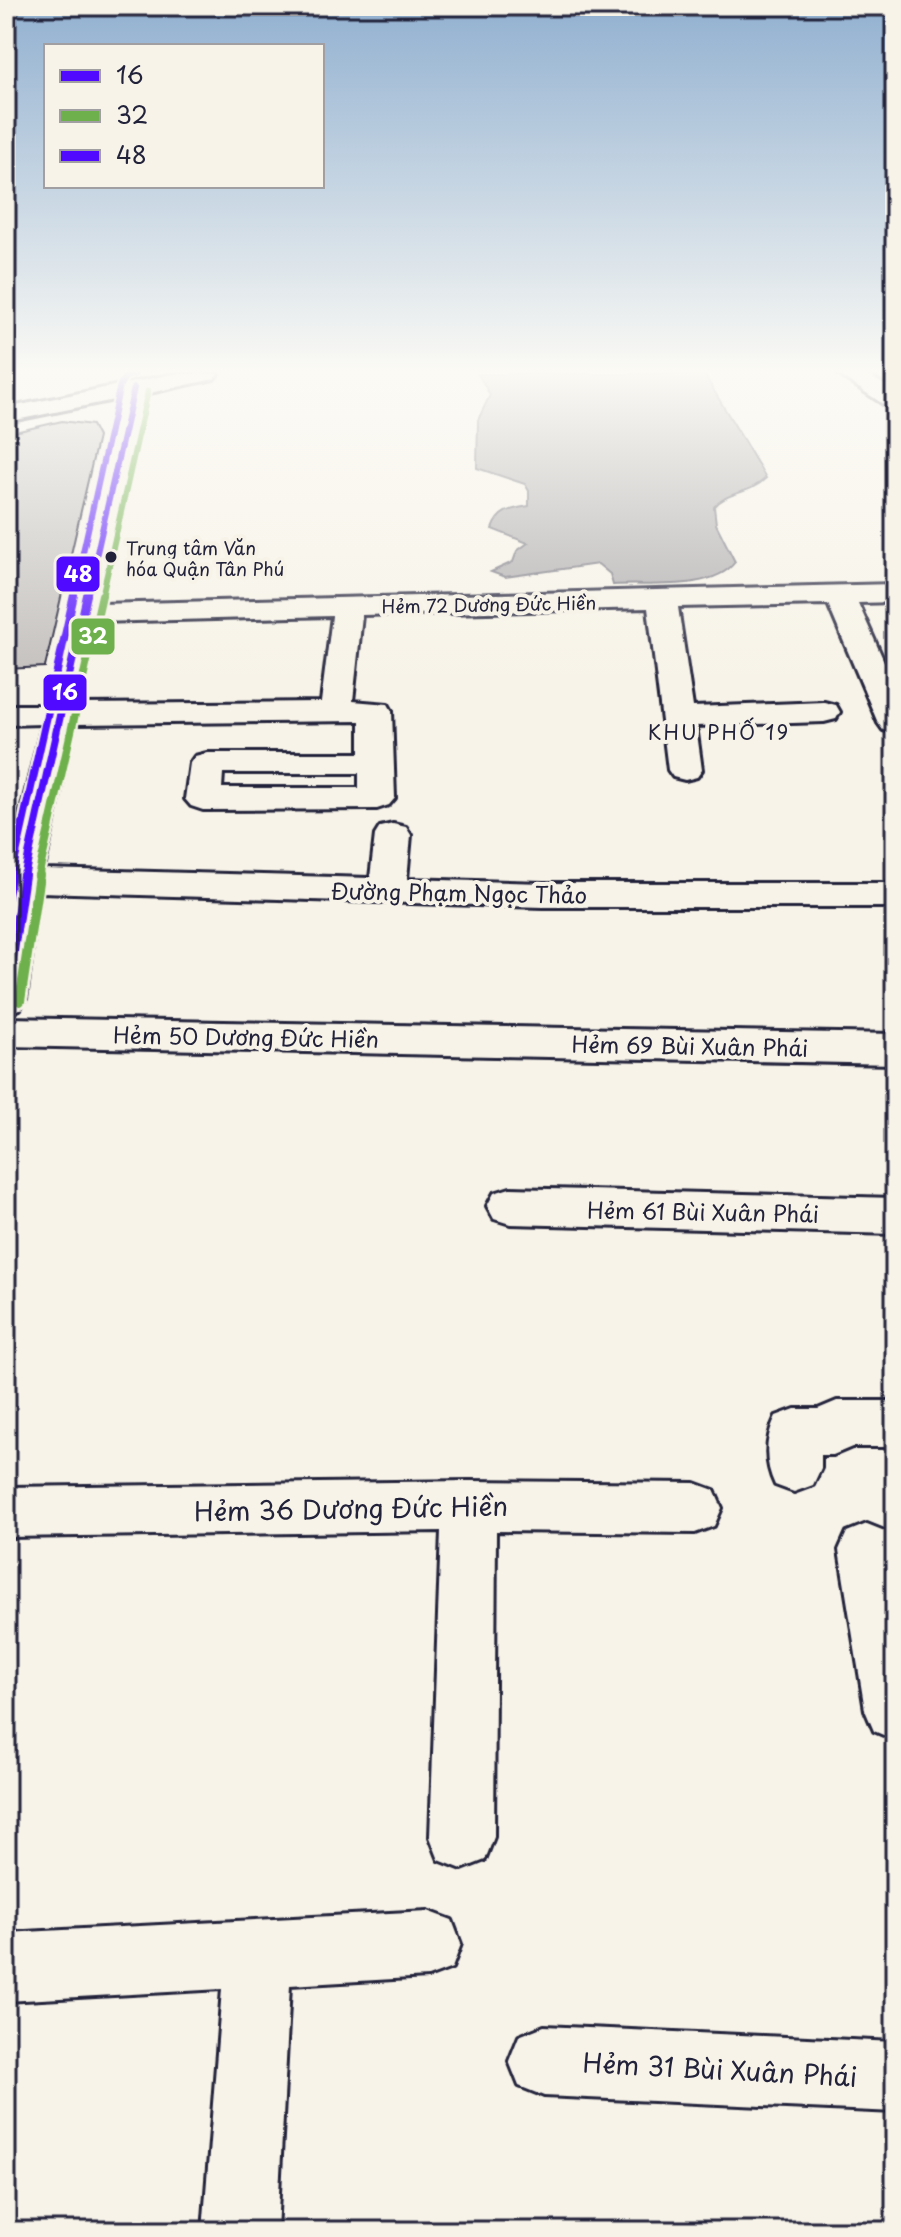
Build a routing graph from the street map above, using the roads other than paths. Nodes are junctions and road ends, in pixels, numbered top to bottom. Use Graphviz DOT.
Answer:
graph roads {
  1 [pos="114,478"];
  2 [pos="895,593"];
  3 [pos="840,596"];
  4 [pos="662,599"];
  5 [pos="348,607"];
  6 [pos="83,613"];
  7 [pos="336,712"];
  8 [pos="824,712"];
  9 [pos="60,714"];
  10 [pos="6,715"];
  11 [pos="679,717"];
  12 [pos="895,723"];
  13 [pos="377,763"];
  14 [pos="685,770"];
  15 [pos="23,800"];
  16 [pos="393,835"];
  17 [pos="23,880"];
  18 [pos="387,890"];
  19 [pos="895,895"];
  20 [pos="6,999"];
  21 [pos="6,1032"];
  22 [pos="486,1041"];
  23 [pos="895,1049"];
  24 [pos="510,1206"];
  25 [pos="895,1216"];
  26 [pos="895,1424"];
  27 [pos="794,1468"];
  28 [pos="469,1506"];
  29 [pos="695,1508"];
  30 [pos="6,1512"];
  31 [pos="867,1550"];
  32 [pos="895,1710"];
  33 [pos="462,1837"];
  34 [pos="428,1944"];
  35 [pos="258,1954"];
  36 [pos="6,1967"];
  37 [pos="544,2061"];
  38 [pos="895,2077"];
  39 [pos="240,2231"];
  1 -- 6 [label="street"];
  2 -- 3 [label="street, Hẻm 72 Dương Đức Hiền"];
  3 -- 4 [label="street, Hẻm 72 Dương Đức Hiền"];
  3 -- 12 [label="street"];
  4 -- 5 [label="street, Hẻm 72 Dương Đức Hiền"];
  4 -- 11 [label="street"];
  5 -- 6 [label="street, Hẻm 72 Dương Đức Hiền"];
  5 -- 7 [label="street"];
  6 -- 9 [label="street"];
  7 -- 9 [label="street"];
  7 -- 13 [label="street"];
  8 -- 11 [label="street"];
  9 -- 10 [label="street"];
  9 -- 15 [label="street"];
  11 -- 14 [label="street"];
  15 -- 17 [label="street"];
  16 -- 18 [label="street"];
  17 -- 18 [label="street, Đường Phạm Ngọc Thảo"];
  17 -- 20 [label="street"];
  18 -- 19 [label="street, Đường Phạm Ngọc Thảo"];
  21 -- 22 [label="street, Hẻm 50 Dương Đức Hiền"];
  22 -- 23 [label="street, Hẻm 69 Bùi Xuân Phái"];
  24 -- 25 [label="street, Hẻm 61 Bùi Xuân Phái"];
  26 -- 27 [label="street"];
  28 -- 29 [label="street, Hẻm 36 Dương Đức Hiền"];
  28 -- 30 [label="street, Hẻm 36 Dương Đức Hiền"];
  28 -- 33 [label="street"];
  31 -- 32 [label="street"];
  34 -- 35 [label="street"];
  35 -- 36 [label="street"];
  35 -- 39 [label="street"];
  37 -- 38 [label="street, Hẻm 31 Bùi Xuân Phái"];
}
